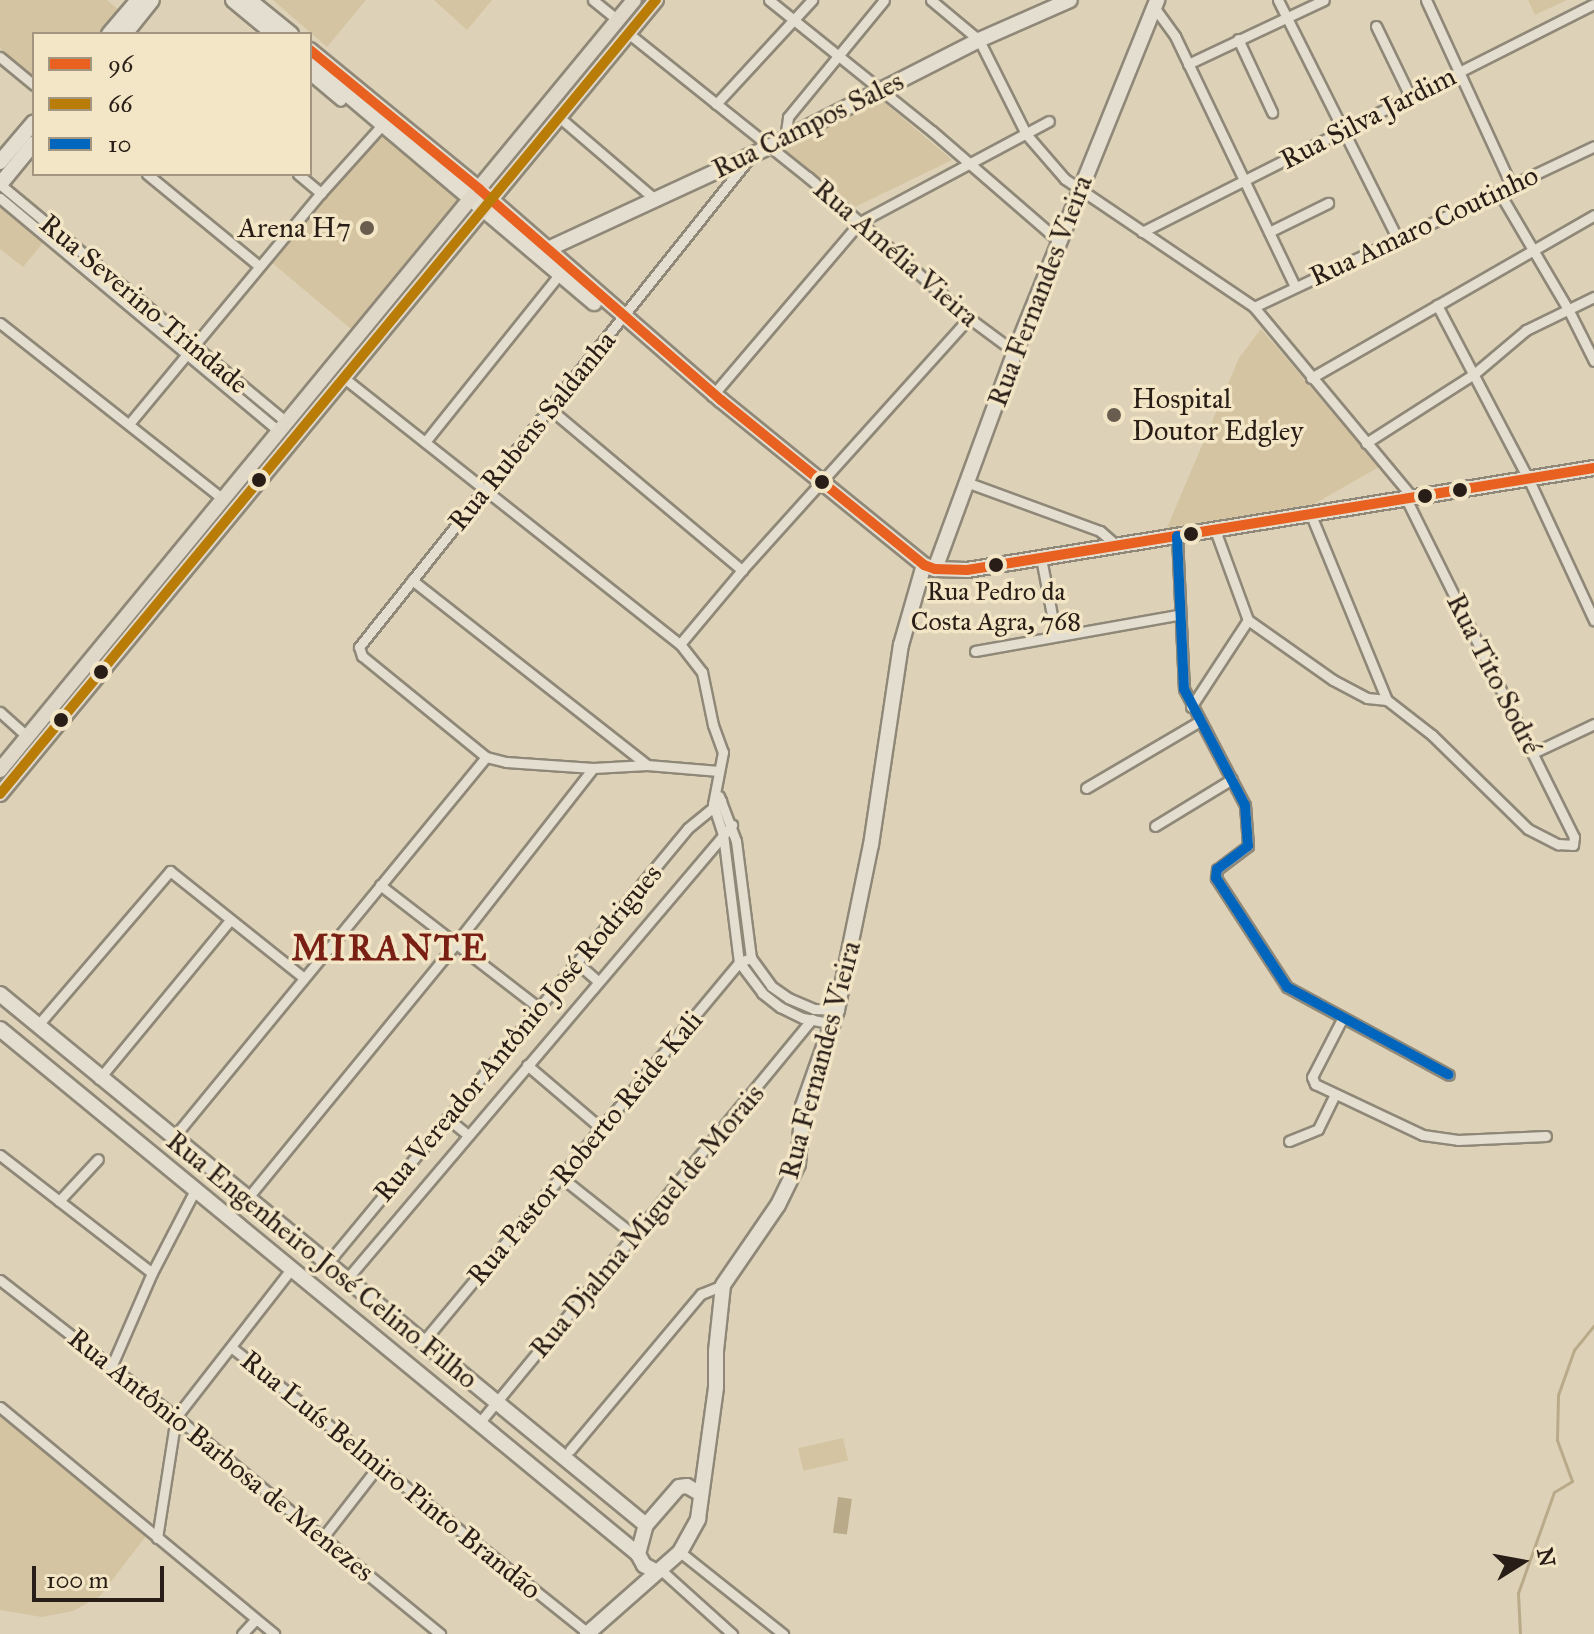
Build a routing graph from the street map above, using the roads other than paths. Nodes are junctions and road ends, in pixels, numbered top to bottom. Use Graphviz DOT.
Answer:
graph roads {
  1 [pos="138,0"];
  2 [pos="152,0"];
  3 [pos="233,0"];
  4 [pos="249,0"];
  5 [pos="593,0"];
  6 [pos="634,0"];
  7 [pos="656,0"];
  8 [pos="769,0"];
  9 [pos="812,0"];
  10 [pos="884,0"];
  11 [pos="931,0"];
  12 [pos="1070,0"];
  13 [pos="1278,0"];
  14 [pos="1324,0"];
  15 [pos="1426,0"];
  16 [pos="1594,4"];
  17 [pos="1152,5"];
  18 [pos="1287,18"];
  19 [pos="618,20"];
  20 [pos="794,21"];
  21 [pos="1376,26"];
  22 [pos="111,32"];
  23 [pos="129,32"];
  24 [pos="272,32"];
  25 [pos="289,32"];
  26 [pos="628,33"];
  27 [pos="1238,39"];
  28 [pos="979,40"];
  29 [pos="312,52"];
  30 [pos="0,57"];
  31 [pos="839,59"];
  32 [pos="1188,64"];
  33 [pos="312,65"];
  34 [pos="1460,70"];
  35 [pos="312,77"];
  36 [pos="32,83"];
  37 [pos="882,90"];
  38 [pos="1410,96"];
  39 [pos="341,101"];
  40 [pos="716,104"];
  41 [pos="1272,112"];
  42 [pos="559,117"];
  43 [pos="1049,121"];
  44 [pos="32,124"];
  45 [pos="383,124"];
  46 [pos="1343,129"];
  47 [pos="1026,134"];
  48 [pos="785,139"];
  49 [pos="32,146"];
  50 [pos="1594,146"];
  51 [pos="769,147"];
  52 [pos="754,152"];
  53 [pos="0,162"];
  54 [pos="970,164"];
  55 [pos="149,176"];
  56 [pos="300,176"];
  57 [pos="1243,182"];
  58 [pos="1511,185"];
  59 [pos="1,186"];
  60 [pos="1079,190"];
  61 [pos="1499,192"];
  62 [pos="321,193"];
  63 [pos="475,193"];
  64 [pos="656,200"];
  65 [pos="1328,203"];
  66 [pos="488,204"];
  67 [pos="1594,215"];
  68 [pos="860,222"];
  69 [pos="1142,232"];
  70 [pos="1269,232"];
  71 [pos="1398,240"];
  72 [pos="1059,241"];
  73 [pos="546,250"];
  74 [pos="1533,251"];
  75 [pos="259,266"];
  76 [pos="559,275"];
  77 [pos="1295,287"];
  78 [pos="1594,297"];
  79 [pos="1437,305"];
  80 [pos="1254,307"];
  81 [pos="1568,309"];
  82 [pos="969,318"];
  83 [pos="621,320"];
  84 [pos="0,323"];
  85 [pos="193,345"];
  86 [pos="1015,352"];
  87 [pos="186,354"];
  88 [pos="1594,361"];
  89 [pos="1474,374"];
  90 [pos="230,376"];
  91 [pos="344,378"];
  92 [pos="1311,378"];
  93 [pos="223,385"];
  94 [pos="715,396"];
  95 [pos="550,409"];
  96 [pos="129,424"];
  97 [pos="283,427"];
  98 [pos="425,442"];
  99 [pos="1366,443"];
  100 [pos="1594,468"];
  101 [pos="1528,478"];
  102 [pos="824,482"];
  103 [pos="966,482"];
  104 [pos="486,491"];
  105 [pos="223,499"];
  106 [pos="1410,500"];
  107 [pos="1311,515"];
  108 [pos="1215,530"];
  109 [pos="1177,536"];
  110 [pos="1117,546"];
  111 [pos="1041,558"];
  112 [pos="930,567"];
  113 [pos="742,570"];
  114 [pos="412,580"];
  115 [pos="1178,615"];
  116 [pos="1248,620"];
  117 [pos="1594,620"];
  118 [pos="1056,636"];
  119 [pos="680,644"];
  120 [pos="975,651"];
  121 [pos="1387,700"];
  122 [pos="1191,707"];
  123 [pos="0,712"];
  124 [pos="1198,722"];
  125 [pos="1594,724"];
  126 [pos="28,737"];
  127 [pos="1533,753"];
  128 [pos="486,757"];
  129 [pos="647,765"];
  130 [pos="593,768"];
  131 [pos="0,770"];
  132 [pos="719,771"];
  133 [pos="1232,779"];
  134 [pos="1086,788"];
  135 [pos="0,794"];
  136 [pos="717,799"];
  137 [pos="732,825"];
  138 [pos="1155,826"];
  139 [pos="723,834"];
  140 [pos="380,885"];
  141 [pos="230,920"];
  142 [pos="456,943"];
  143 [pos="751,958"];
  144 [pos="576,962"];
  145 [pos="739,962"];
  146 [pos="757,976"];
  147 [pos="304,978"];
  148 [pos="598,981"];
  149 [pos="0,994"];
  150 [pos="538,1007"];
  151 [pos="835,1017"];
  152 [pos="812,1019"];
  153 [pos="1342,1019"];
  154 [pos="38,1025"];
  155 [pos="0,1029"];
  156 [pos="527,1065"];
  157 [pos="1449,1075"];
  158 [pos="99,1079"];
  159 [pos="1335,1094"];
  160 [pos="128,1102"];
  161 [pos="447,1118"];
  162 [pos="114,1122"];
  163 [pos="602,1129"];
  164 [pos="468,1135"];
  165 [pos="1546,1136"];
  166 [pos="173,1138"];
  167 [pos="1289,1141"];
  168 [pos="0,1155"];
  169 [pos="98,1159"];
  170 [pos="561,1177"];
  171 [pos="196,1188"];
  172 [pos="246,1200"];
  173 [pos="59,1201"];
  174 [pos="635,1236"];
  175 [pos="326,1265"];
  176 [pos="292,1268"];
  177 [pos="152,1273"];
  178 [pos="0,1280"];
  179 [pos="346,1280"];
  180 [pos="723,1285"];
  181 [pos="390,1317"];
  182 [pos="375,1336"];
  183 [pos="422,1343"];
  184 [pos="231,1347"];
  185 [pos="112,1365"];
  186 [pos="497,1403"];
  187 [pos="0,1407"];
  188 [pos="176,1417"];
  189 [pos="480,1422"];
  190 [pos="570,1450"];
  191 [pos="379,1465"];
  192 [pos="701,1494"];
  193 [pos="646,1525"];
  194 [pos="324,1536"];
  195 [pos="157,1538"];
  196 [pos="680,1552"];
  197 [pos="650,1565"];
  198 [pos="255,1620"];
  199 [pos="271,1633"];
  200 [pos="242,1634"];
  201 [pos="440,1634"];
  202 [pos="588,1634"];
  203 [pos="732,1634"];
  204 [pos="783,1634"];
  1 -- 22 [label="street"];
  2 -- 23 [label="street"];
  3 -- 24 [label="street"];
  4 -- 25 [label="street"];
  5 -- 19 [label="street"];
  6 -- 19 [label="main road"];
  7 -- 26 [label="main road"];
  8 -- 20 [label="street"];
  9 -- 20 [label="street"];
  10 -- 31 [label="street"];
  11 -- 28 [label="street"];
  12 -- 28 [label="street, Rua Campos Sales"];
  13 -- 18 [label="street"];
  14 -- 18 [label="street"];
  15 -- 34 [label="street"];
  16 -- 34 [label="street, Rua Silva Jardim"];
  17 -- 32 [label="street"];
  17 -- 60 [label="street, Rua Fernandes Vieira"];
  18 -- 27 [label="street"];
  18 -- 46 [label="street"];
  19 -- 63 [label="main road"];
  20 -- 31 [label="street"];
  20 -- 40 [label="street"];
  21 -- 38 [label="street"];
  26 -- 40 [label="street, Rua Amélia Vieira"];
  26 -- 42 [label="main road"];
  27 -- 32 [label="street"];
  27 -- 41 [label="street"];
  28 -- 37 [label="street, Rua Campos Sales"];
  28 -- 47 [label="street, Rua Tito Sodré"];
  29 -- 63 [label="street"];
  30 -- 36 [label="street"];
  31 -- 37 [label="street"];
  31 -- 48 [label="street"];
  32 -- 57 [label="street"];
  33 -- 45 [label="street"];
  34 -- 38 [label="street, Rua Silva Jardim"];
  34 -- 58 [label="street"];
  35 -- 39 [label="street"];
  37 -- 48 [label="street, Rua Campos Sales"];
  37 -- 54 [label="street"];
  38 -- 46 [label="street, Rua Silva Jardim"];
  40 -- 51 [label="street, Rua Amélia Vieira"];
  42 -- 64 [label="street"];
  42 -- 66 [label="main road"];
  43 -- 47 [label="street"];
  44 -- 53 [label="street"];
  45 -- 62 [label="street"];
  45 -- 63 [label="street"];
  46 -- 57 [label="street, Rua Silva Jardim"];
  46 -- 71 [label="street"];
  47 -- 54 [label="street"];
  47 -- 60 [label="street, Rua Tito Sodré"];
  48 -- 51 [label="street, Rua Campos Sales"];
  49 -- 59 [label="street"];
  50 -- 58 [label="street, Rua Amaro Coutinho"];
  51 -- 52 [label="street, Rua Campos Sales"];
  51 -- 68 [label="street, Rua Amélia Vieira"];
  52 -- 64 [label="street, Rua Campos Sales"];
  52 -- 83 [label="street, Rua Rubens Saldanha"];
  54 -- 68 [label="street"];
  54 -- 72 [label="street"];
  55 -- 75 [label="street"];
  56 -- 62 [label="street"];
  57 -- 69 [label="street, Rua Silva Jardim"];
  57 -- 70 [label="street"];
  58 -- 61 [label="street, Rua Amaro Coutinho"];
  59 -- 85 [label="street, Rua Severino Trindade"];
  59 -- 87 [label="street, Rua Severino Trindade"];
  60 -- 69 [label="street, Rua Tito Sodré"];
  60 -- 72 [label="street, Rua Fernandes Vieira"];
  61 -- 71 [label="street, Rua Amaro Coutinho"];
  61 -- 74 [label="street"];
  62 -- 75 [label="street"];
  63 -- 66 [label="street"];
  63 -- 97 [label="main road"];
  64 -- 73 [label="street, Rua Campos Sales"];
  65 -- 70 [label="street"];
  66 -- 73 [label="street"];
  66 -- 76 [label="street"];
  66 -- 91 [label="main road"];
  67 -- 74 [label="street"];
  68 -- 82 [label="street, Rua Amélia Vieira"];
  68 -- 94 [label="street"];
  69 -- 80 [label="street, Rua Tito Sodré"];
  70 -- 77 [label="street"];
  71 -- 77 [label="street, Rua Amaro Coutinho"];
  72 -- 86 [label="street, Rua Fernandes Vieira"];
  73 -- 83 [label="street"];
  74 -- 79 [label="street"];
  74 -- 81 [label="street"];
  75 -- 85 [label="street"];
  76 -- 83 [label="street"];
  76 -- 98 [label="street"];
  77 -- 80 [label="street, Rua Amaro Coutinho"];
  78 -- 81 [label="street"];
  79 -- 89 [label="street"];
  79 -- 92 [label="street"];
  80 -- 92 [label="street, Rua Tito Sodré"];
  81 -- 88 [label="street"];
  81 -- 89 [label="street"];
  82 -- 86 [label="street, Rua Amélia Vieira"];
  82 -- 102 [label="street"];
  83 -- 94 [label="street"];
  83 -- 95 [label="street, Rua Rubens Saldanha"];
  84 -- 96 [label="street"];
  85 -- 87 [label="street"];
  85 -- 90 [label="street, Rua Severino Trindade"];
  86 -- 103 [label="street, Rua Fernandes Vieira"];
  87 -- 93 [label="street, Rua Severino Trindade"];
  87 -- 96 [label="street"];
  89 -- 99 [label="street"];
  89 -- 101 [label="street"];
  90 -- 93 [label="street"];
  90 -- 97 [label="street, Rua Severino Trindade"];
  91 -- 98 [label="street"];
  91 -- 135 [label="main road"];
  92 -- 99 [label="street, Rua Tito Sodré"];
  93 -- 97 [label="street, Rua Severino Trindade"];
  94 -- 102 [label="street"];
  95 -- 104 [label="street, Rua Rubens Saldanha"];
  95 -- 113 [label="street"];
  96 -- 105 [label="street"];
  97 -- 105 [label="main road"];
  98 -- 104 [label="street"];
  99 -- 106 [label="street, Rua Tito Sodré"];
  100 -- 101 [label="street"];
  101 -- 106 [label="street"];
  101 -- 117 [label="street"];
  102 -- 112 [label="street"];
  102 -- 113 [label="street"];
  103 -- 110 [label="street"];
  103 -- 112 [label="street, Rua Fernandes Vieira"];
  104 -- 114 [label="street, Rua Rubens Saldanha"];
  104 -- 119 [label="street"];
  105 -- 126 [label="main road"];
  106 -- 107 [label="street"];
  106 -- 127 [label="street, Rua Tito Sodré"];
  107 -- 108 [label="street"];
  107 -- 121 [label="street"];
  108 -- 109 [label="street"];
  108 -- 116 [label="street"];
  109 -- 110 [label="street"];
  109 -- 115 [label="street"];
  110 -- 111 [label="street"];
  111 -- 112 [label="street"];
  111 -- 118 [label="street"];
  112 -- 151 [label="street, Rua Fernandes Vieira"];
  113 -- 119 [label="street"];
  114 -- 128 [label="street, Rua Rubens Saldanha"];
  114 -- 129 [label="street"];
  115 -- 118 [label="street"];
  115 -- 122 [label="street"];
  116 -- 121 [label="street"];
  116 -- 122 [label="street"];
  118 -- 120 [label="street"];
  119 -- 132 [label="street"];
  121 -- 127 [label="street, Rua Tito Sodré"];
  122 -- 124 [label="street"];
  123 -- 126 [label="street"];
  124 -- 133 [label="street"];
  124 -- 134 [label="street"];
  125 -- 127 [label="street"];
  126 -- 131 [label="main road"];
  128 -- 130 [label="street"];
  128 -- 140 [label="street"];
  129 -- 130 [label="street"];
  129 -- 132 [label="street"];
  130 -- 142 [label="street"];
  132 -- 136 [label="street"];
  133 -- 138 [label="street"];
  133 -- 153 [label="street"];
  136 -- 137 [label="street"];
  136 -- 139 [label="street"];
  136 -- 144 [label="street, Rua Vereador Antônio José Rodrigues"];
  137 -- 139 [label="street, Rua Vereador Antônio José Rodrigues"];
  137 -- 143 [label="street"];
  139 -- 145 [label="street"];
  139 -- 148 [label="street, Rua Vereador Antônio José Rodrigues"];
  140 -- 142 [label="street"];
  140 -- 147 [label="street"];
  141 -- 147 [label="street"];
  141 -- 154 [label="street"];
  141 -- 158 [label="street"];
  142 -- 150 [label="street"];
  142 -- 172 [label="street"];
  143 -- 145 [label="street"];
  143 -- 146 [label="street"];
  144 -- 148 [label="street"];
  144 -- 150 [label="street, Rua Vereador Antônio José Rodrigues"];
  145 -- 146 [label="street"];
  145 -- 163 [label="street, Rua Pastor Roberto Reide Kali"];
  146 -- 151 [label="street"];
  146 -- 152 [label="street"];
  147 -- 166 [label="street"];
  148 -- 156 [label="street, Rua Vereador Antônio José Rodrigues"];
  149 -- 154 [label="street, Rua Engenheiro José Celino Filho"];
  150 -- 161 [label="street, Rua Vereador Antônio José Rodrigues"];
  151 -- 152 [label="street"];
  151 -- 180 [label="street, Rua Fernandes Vieira"];
  152 -- 174 [label="street, Rua Djalma Miguel de Morais"];
  153 -- 157 [label="street"];
  153 -- 159 [label="street"];
  154 -- 158 [label="street, Rua Engenheiro José Celino Filho"];
  155 -- 162 [label="street, Rua Engenheiro José Celino Filho"];
  156 -- 163 [label="street"];
  156 -- 164 [label="street, Rua Vereador Antônio José Rodrigues"];
  158 -- 160 [label="street, Rua Engenheiro José Celino Filho"];
  159 -- 165 [label="street"];
  159 -- 167 [label="street"];
  160 -- 162 [label="street"];
  160 -- 166 [label="street, Rua Engenheiro José Celino Filho"];
  161 -- 164 [label="street"];
  161 -- 175 [label="street, Rua Vereador Antônio José Rodrigues"];
  162 -- 171 [label="street, Rua Engenheiro José Celino Filho"];
  163 -- 170 [label="street, Rua Pastor Roberto Reide Kali"];
  164 -- 179 [label="street, Rua Vereador Antônio José Rodrigues"];
  166 -- 172 [label="street, Rua Engenheiro José Celino Filho"];
  168 -- 173 [label="street"];
  169 -- 173 [label="street"];
  170 -- 174 [label="street"];
  170 -- 183 [label="street, Rua Pastor Roberto Reide Kali"];
  171 -- 176 [label="street, Rua Engenheiro José Celino Filho"];
  171 -- 177 [label="street"];
  172 -- 175 [label="street, Rua Engenheiro José Celino Filho"];
  173 -- 177 [label="street"];
  174 -- 186 [label="street, Rua Djalma Miguel de Morais"];
  175 -- 179 [label="street, Rua Engenheiro José Celino Filho"];
  176 -- 182 [label="street, Rua Engenheiro José Celino Filho"];
  176 -- 184 [label="street"];
  177 -- 185 [label="street"];
  178 -- 185 [label="street, Rua Antônio Barbosa de Menezes"];
  179 -- 181 [label="street, Rua Engenheiro José Celino Filho"];
  180 -- 190 [label="street"];
  180 -- 192 [label="street, Rua Fernandes Vieira"];
  181 -- 182 [label="street"];
  181 -- 183 [label="street, Rua Engenheiro José Celino Filho"];
  182 -- 189 [label="street, Rua Engenheiro José Celino Filho"];
  183 -- 186 [label="street, Rua Engenheiro José Celino Filho"];
  184 -- 188 [label="street"];
  184 -- 191 [label="street, Rua Luís Belmiro Pinto Brandão"];
  185 -- 188 [label="street, Rua Antônio Barbosa de Menezes"];
  186 -- 189 [label="street, Rua Djalma Miguel de Morais"];
  186 -- 193 [label="street, Rua Engenheiro José Celino Filho"];
  187 -- 195 [label="street"];
  188 -- 194 [label="street, Rua Antônio Barbosa de Menezes"];
  188 -- 195 [label="street"];
  189 -- 197 [label="street, Rua Engenheiro José Celino Filho"];
  191 -- 194 [label="street"];
  191 -- 202 [label="street, Rua Luís Belmiro Pinto Brandão"];
  192 -- 193 [label="street"];
  192 -- 196 [label="street, Rua Fernandes Vieira"];
  193 -- 197 [label="street"];
  194 -- 201 [label="street, Rua Antônio Barbosa de Menezes"];
  195 -- 198 [label="street"];
  196 -- 197 [label="street, Rua Fernandes Vieira"];
  196 -- 204 [label="street"];
  197 -- 202 [label="street"];
  197 -- 203 [label="street, Rua Engenheiro José Celino Filho"];
  198 -- 199 [label="street"];
  198 -- 200 [label="street"];
}
